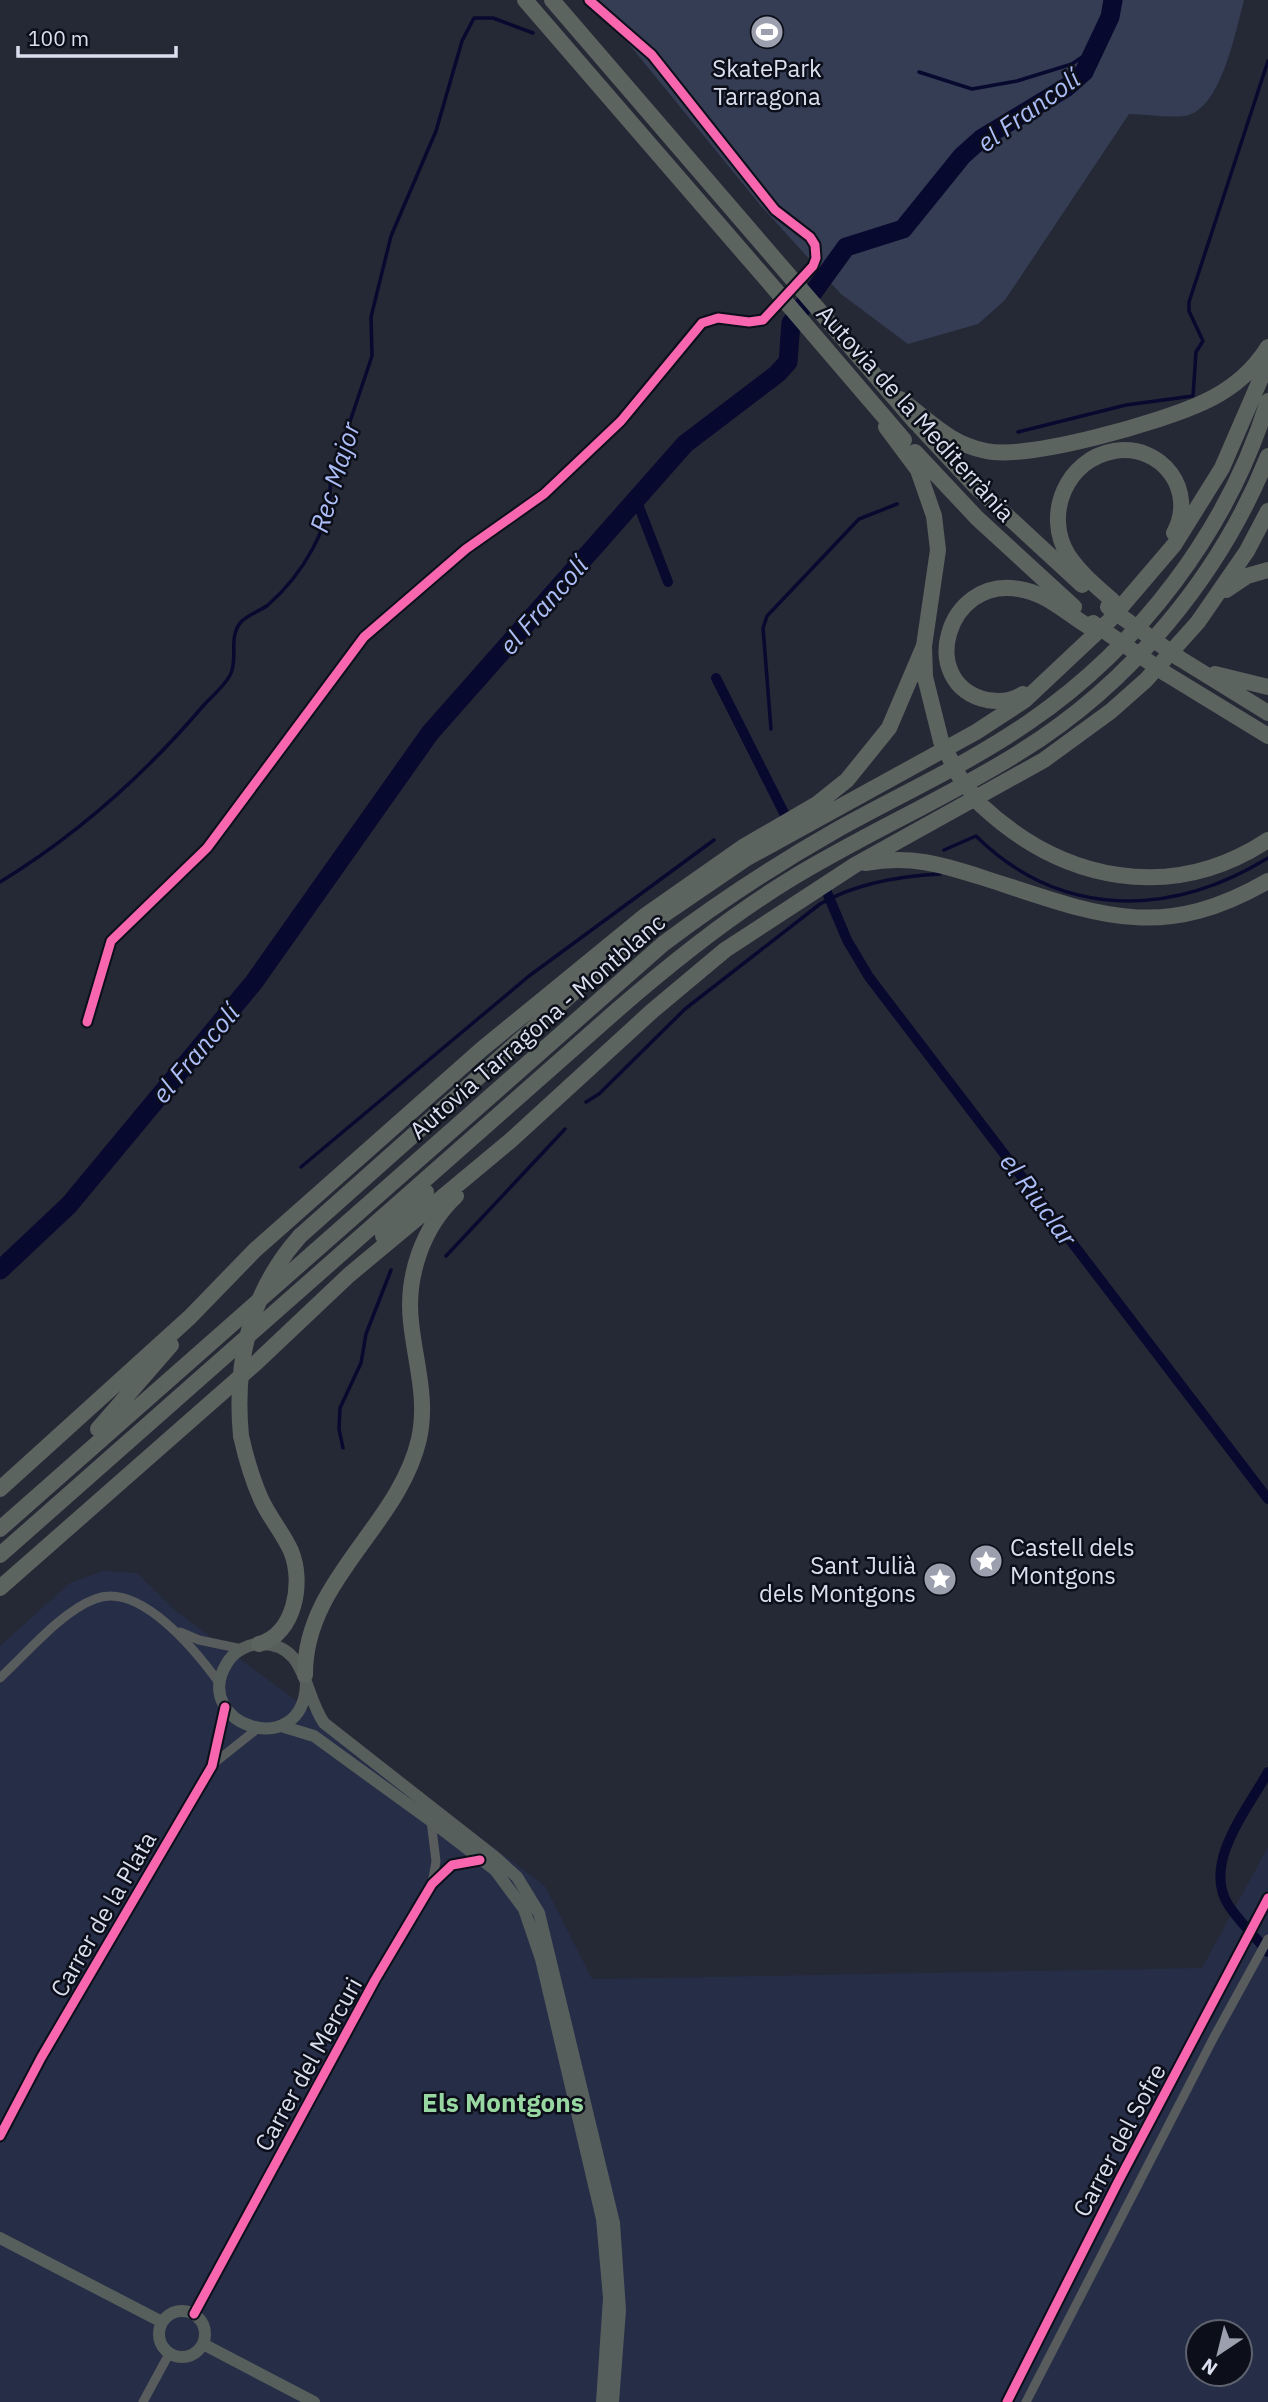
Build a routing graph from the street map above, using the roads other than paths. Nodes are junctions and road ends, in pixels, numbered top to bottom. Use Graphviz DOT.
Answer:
graph roads {
  1 [pos="525,0"];
  2 [pos="552,0"];
  3 [pos="589,0"];
  4 [pos="1268,347"];
  5 [pos="1268,362"];
  6 [pos="1268,401"];
  7 [pos="920,420"];
  8 [pos="901,443"];
  9 [pos="1268,456"];
  10 [pos="1268,511"];
  11 [pos="1268,570"];
  12 [pos="1142,583"];
  13 [pos="1111,604"];
  14 [pos="1212,605"];
  15 [pos="1091,625"];
  16 [pos="924,646"];
  17 [pos="1186,663"];
  18 [pos="1041,684"];
  19 [pos="1268,687"];
  20 [pos="1268,713"];
  21 [pos="1268,736"];
  22 [pos="1268,840"];
  23 [pos="855,865"];
  24 [pos="1268,881"];
  25 [pos="649,926"];
  26 [pos="593,961"];
  27 [pos="87,1022"];
  28 [pos="471,1140"];
  29 [pos="510,1141"];
  30 [pos="349,1275"];
  31 [pos="190,1317"];
  32 [pos="81,1455"];
  33 [pos="0,1489"];
  34 [pos="0,1529"];
  35 [pos="0,1555"];
  36 [pos="0,1586"];
  37 [pos="175,1630"];
  38 [pos="259,1644"];
  39 [pos="242,1649"];
  40 [pos="0,1678"];
  41 [pos="305,1679"];
  42 [pos="220,1684"];
  43 [pos="225,1707"];
  44 [pos="281,1726"];
  45 [pos="257,1729"];
  46 [pos="212,1766"];
  47 [pos="431,1821"];
  48 [pos="480,1860"];
  49 [pos="432,1884"];
  50 [pos="1268,1898"];
  51 [pos="1268,1939"];
  52 [pos="0,2136"];
  53 [pos="0,2238"];
  54 [pos="194,2315"];
  55 [pos="162,2322"];
  56 [pos="203,2344"];
  57 [pos="169,2354"];
  58 [pos="143,2402"];
  59 [pos="314,2402"];
  60 [pos="602,2402"];
  61 [pos="613,2402"];
  62 [pos="1007,2402"];
  63 [pos="1026,2402"];
  1 -- 8 [label="highway, Autovia de la Mediterrània, bridge"];
  2 -- 7 [label="highway, Autovia de la Mediterrània, bridge"];
  3 -- 27 [label="street"];
  4 -- 7 [label="highway"];
  5 -- 12 [label="highway"];
  6 -- 32 [label="highway, Autovia Tarragona - Montblanc"];
  7 -- 13 [label="highway, Autovia de la Mediterrània"];
  8 -- 15 [label="highway, Autovia de la Mediterrània"];
  8 -- 16 [label="highway"];
  9 -- 28 [label="highway, Autovia Tarragona - Montblanc"];
  10 -- 14 [label="highway"];
  11 -- 14 [label="highway"];
  12 -- 13 [label="highway"];
  12 -- 18 [label="highway"];
  13 -- 17 [label="highway, bridge"];
  14 -- 23 [label="highway"];
  15 -- 18 [label="highway"];
  15 -- 21 [label="highway, bridge"];
  16 -- 22 [label="highway, bridge"];
  16 -- 26 [label="highway"];
  17 -- 19 [label="highway"];
  17 -- 20 [label="highway"];
  18 -- 25 [label="highway"];
  23 -- 24 [label="highway"];
  23 -- 29 [label="highway"];
  25 -- 26 [label="highway"];
  25 -- 38 [label="highway, bridge"];
  26 -- 31 [label="highway"];
  28 -- 30 [label="highway"];
  28 -- 35 [label="highway, Autovia Tarragona - Montblanc"];
  29 -- 30 [label="highway"];
  29 -- 41 [label="highway"];
  30 -- 36 [label="highway"];
  31 -- 32 [label="highway"];
  31 -- 33 [label="highway"];
  32 -- 34 [label="highway, Autovia Tarragona - Montblanc"];
  37 -- 39 [label="street"];
  37 -- 40 [label="street"];
  37 -- 42 [label="street"];
  38 -- 39 [label="main road"];
  38 -- 41 [label="main road"];
  39 -- 42 [label="main road"];
  41 -- 44 [label="main road"];
  41 -- 61 [label="main road"];
  42 -- 43 [label="main road"];
  43 -- 45 [label="main road"];
  43 -- 46 [label="street, Carrer de la Plata"];
  44 -- 45 [label="main road"];
  44 -- 47 [label="main road"];
  45 -- 46 [label="street, Carrer de la Plata"];
  46 -- 52 [label="street, Carrer de la Plata"];
  47 -- 48 [label="main road"];
  47 -- 49 [label="street, Carrer del Mercuri"];
  48 -- 49 [label="street, Carrer del Mercuri"];
  48 -- 60 [label="main road"];
  49 -- 54 [label="street, Carrer del Mercuri"];
  50 -- 62 [label="street, Carrer del Sofre"];
  51 -- 63 [label="street, Carrer del Sofre"];
  53 -- 55 [label="main road"];
  54 -- 55 [label="main road"];
  54 -- 56 [label="main road"];
  55 -- 57 [label="main road"];
  56 -- 57 [label="main road"];
  56 -- 59 [label="main road"];
  57 -- 58 [label="street"];
}
